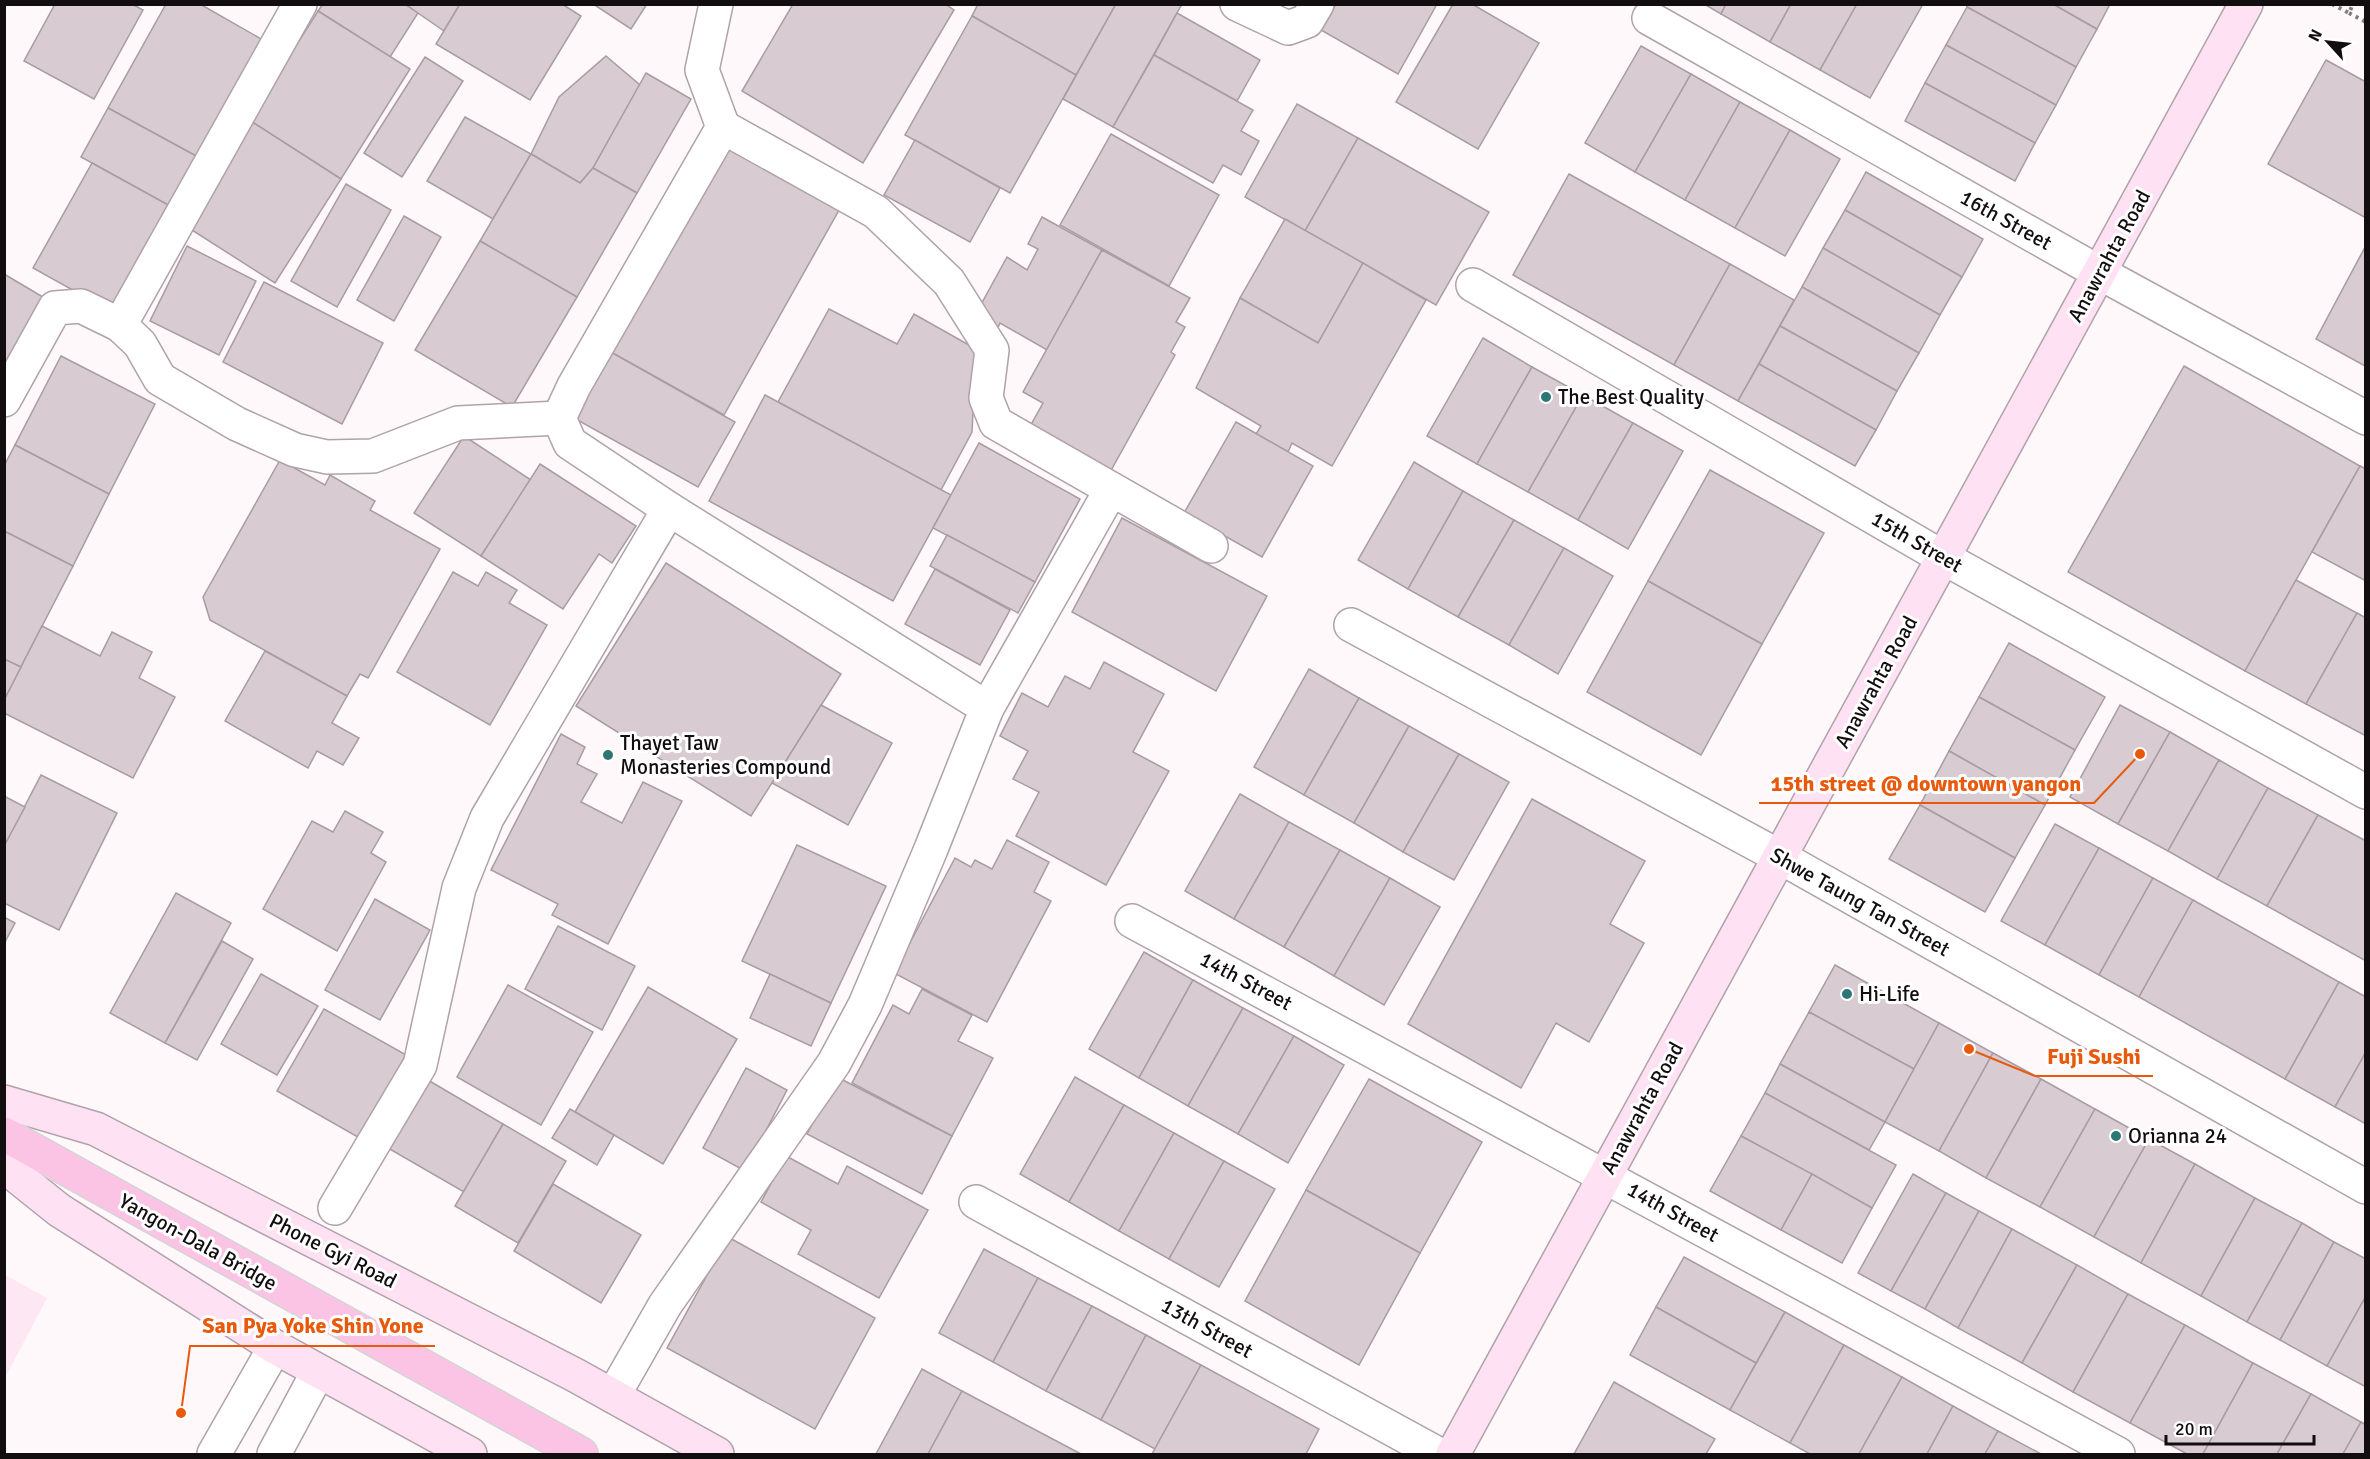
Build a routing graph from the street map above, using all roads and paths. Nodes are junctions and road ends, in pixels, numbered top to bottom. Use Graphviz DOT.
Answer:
graph roads {
  1 [pos="300,4"];
  2 [pos="716,4"];
  3 [pos="1237,4"];
  4 [pos="1317,4"];
  5 [pos="2246,4"];
  6 [pos="2331,4"];
  7 [pos="2353,4"];
  8 [pos="2349,13"];
  9 [pos="1649,18"];
  10 [pos="2366,22"];
  11 [pos="723,127"];
  12 [pos="2100,273"];
  13 [pos="1473,285"];
  14 [pos="120,326"];
  15 [pos="4,400"];
  16 [pos="559,418"];
  17 [pos="2366,418"];
  18 [pos="1111,490"];
  19 [pos="669,508"];
  20 [pos="1211,546"];
  21 [pos="1944,558"];
  22 [pos="1351,625"];
  23 [pos="987,708"];
  24 [pos="2366,792"];
  25 [pos="1780,857"];
  26 [pos="1132,921"];
  27 [pos="4,1102"];
  28 [pos="4,1134"];
  29 [pos="4,1166"];
  30 [pos="1606,1175"];
  31 [pos="2366,1187"];
  32 [pos="976,1202"];
  33 [pos="335,1208"];
  34 [pos="275,1347"];
  35 [pos="318,1372"];
  36 [pos="612,1396"];
  37 [pos="214,1455"];
  38 [pos="274,1455"];
  39 [pos="470,1455"];
  40 [pos="581,1455"];
  41 [pos="717,1455"];
  42 [pos="1438,1455"];
  43 [pos="1453,1455"];
  44 [pos="2118,1455"];
  1 -- 14 [label="street"];
  2 -- 11 [label="street"];
  3 -- 4 [label="street"];
  5 -- 12 [label="main road, Anawrahta Road"];
  6 -- 8 [label="path"];
  7 -- 8 [label="path"];
  8 -- 10 [label="path"];
  9 -- 12 [label="street, 16th Street"];
  11 -- 16 [label="street"];
  11 -- 18 [label="street"];
  12 -- 17 [label="street, 16th Street"];
  12 -- 21 [label="main road, Anawrahta Road"];
  13 -- 21 [label="street, 15th Street"];
  14 -- 15 [label="street"];
  14 -- 16 [label="street"];
  16 -- 19 [label="street"];
  18 -- 20 [label="street"];
  18 -- 23 [label="street"];
  19 -- 23 [label="street"];
  19 -- 33 [label="street"];
  21 -- 24 [label="street, 15th Street"];
  21 -- 25 [label="main road, Anawrahta Road"];
  22 -- 25 [label="street, Shwe Taung Tan Street"];
  23 -- 36 [label="street"];
  25 -- 30 [label="main road, Anawrahta Road"];
  25 -- 31 [label="street, Shwe Taung Tan Street"];
  26 -- 30 [label="street, 14th Street"];
  27 -- 36 [label="main road, Phone Gyi Road"];
  28 -- 40 [label="main road, Yangon-Dala Bridge"];
  29 -- 34 [label="main road"];
  30 -- 43 [label="main road, Anawrahta Road"];
  30 -- 44 [label="street, 14th Street"];
  32 -- 42 [label="street, 13th Street"];
  34 -- 35 [label="main road"];
  34 -- 37 [label="street"];
  35 -- 38 [label="street"];
  35 -- 39 [label="main road"];
  36 -- 41 [label="main road, Phone Gyi Road"];
}
